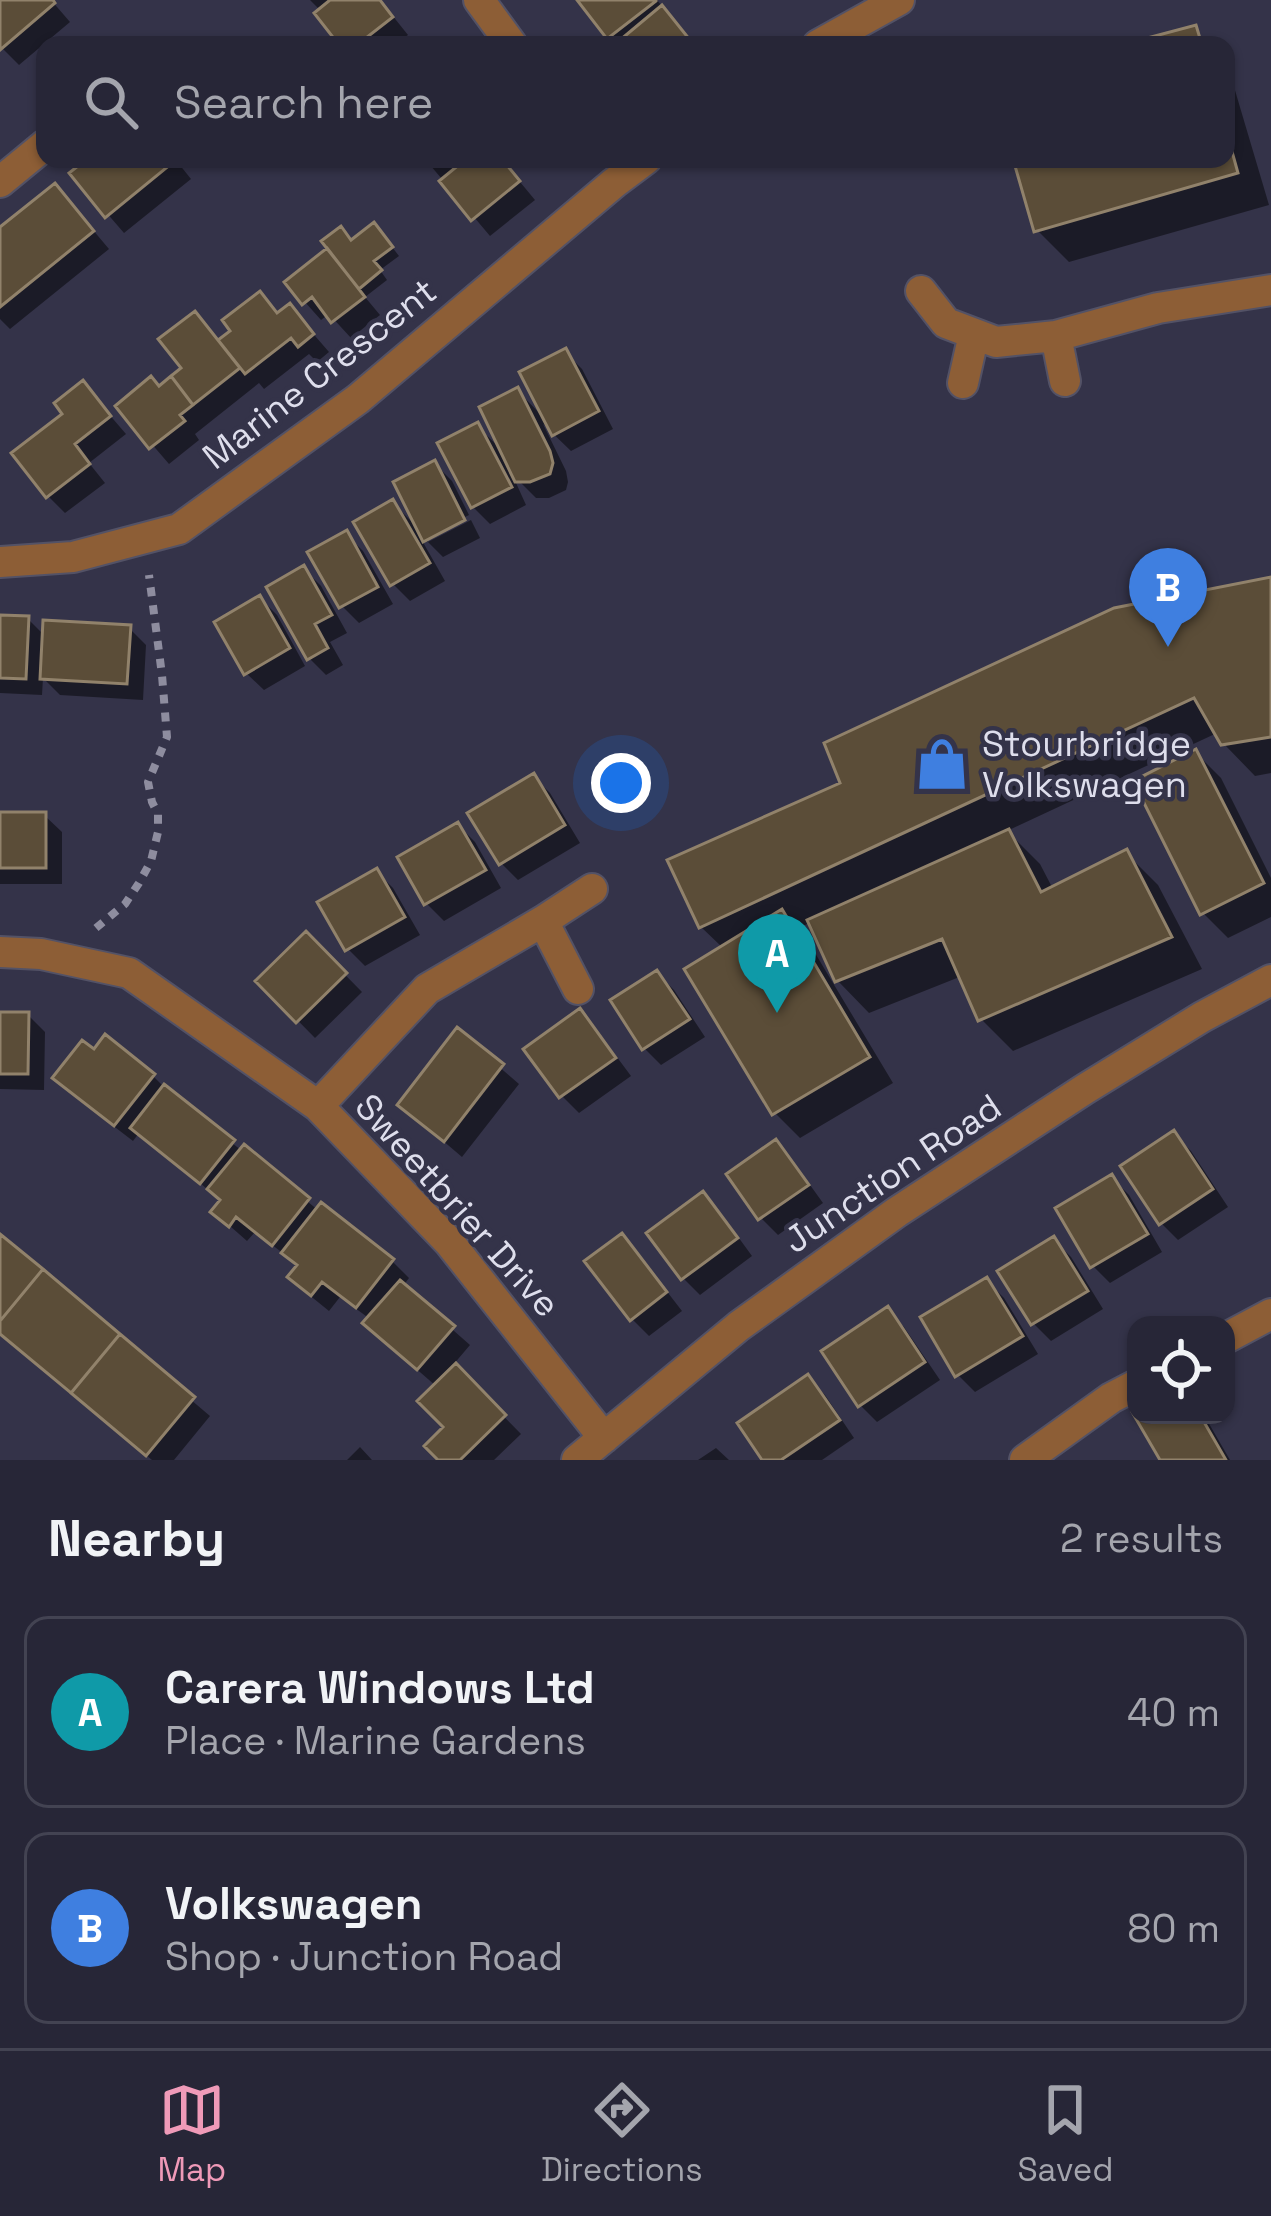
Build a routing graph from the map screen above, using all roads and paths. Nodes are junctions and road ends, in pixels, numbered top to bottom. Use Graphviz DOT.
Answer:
graph roads {
  1 [pos="479,0"];
  2 [pos="899,0"];
  3 [pos="505,36"];
  4 [pos="834,36"];
  5 [pos="36,151"];
  6 [pos="6,166"];
  7 [pos="605,171"];
  8 [pos="1271,290"];
  9 [pos="921,291"];
  10 [pos="974,334"];
  11 [pos="1056,336"];
  12 [pos="1065,381"];
  13 [pos="963,383"];
  14 [pos="145,538"];
  15 [pos="0,562"];
  16 [pos="592,889"];
  17 [pos="543,921"];
  18 [pos="0,952"];
  19 [pos="54,957"];
  20 [pos="1271,980"];
  21 [pos="578,989"];
  22 [pos="318,1106"];
  23 [pos="1271,1314"];
  24 [pos="1235,1333"];
  25 [pos="1127,1390"];
  26 [pos="604,1438"];
  27 [pos="577,1460"];
  28 [pos="1025,1460"];
  1 -- 3 [label="street"];
  2 -- 4 [label="street"];
  5 -- 6 [label="street"];
  7 -- 14 [label="street, Marine Crescent"];
  8 -- 11 [label="street"];
  9 -- 10 [label="street"];
  10 -- 11 [label="street"];
  10 -- 13 [label="street"];
  11 -- 12 [label="street"];
  14 -- 15 [label="street, Marine Crescent"];
  14 -- 19 [label="path"];
  16 -- 17 [label="street"];
  17 -- 21 [label="street"];
  17 -- 22 [label="street"];
  18 -- 19 [label="street"];
  19 -- 22 [label="street, Sweetbrier Drive"];
  20 -- 26 [label="street, Junction Road"];
  22 -- 26 [label="street, Sweetbrier Drive"];
  23 -- 24 [label="street"];
  25 -- 28 [label="street"];
  26 -- 27 [label="street, Junction Road"];
}
